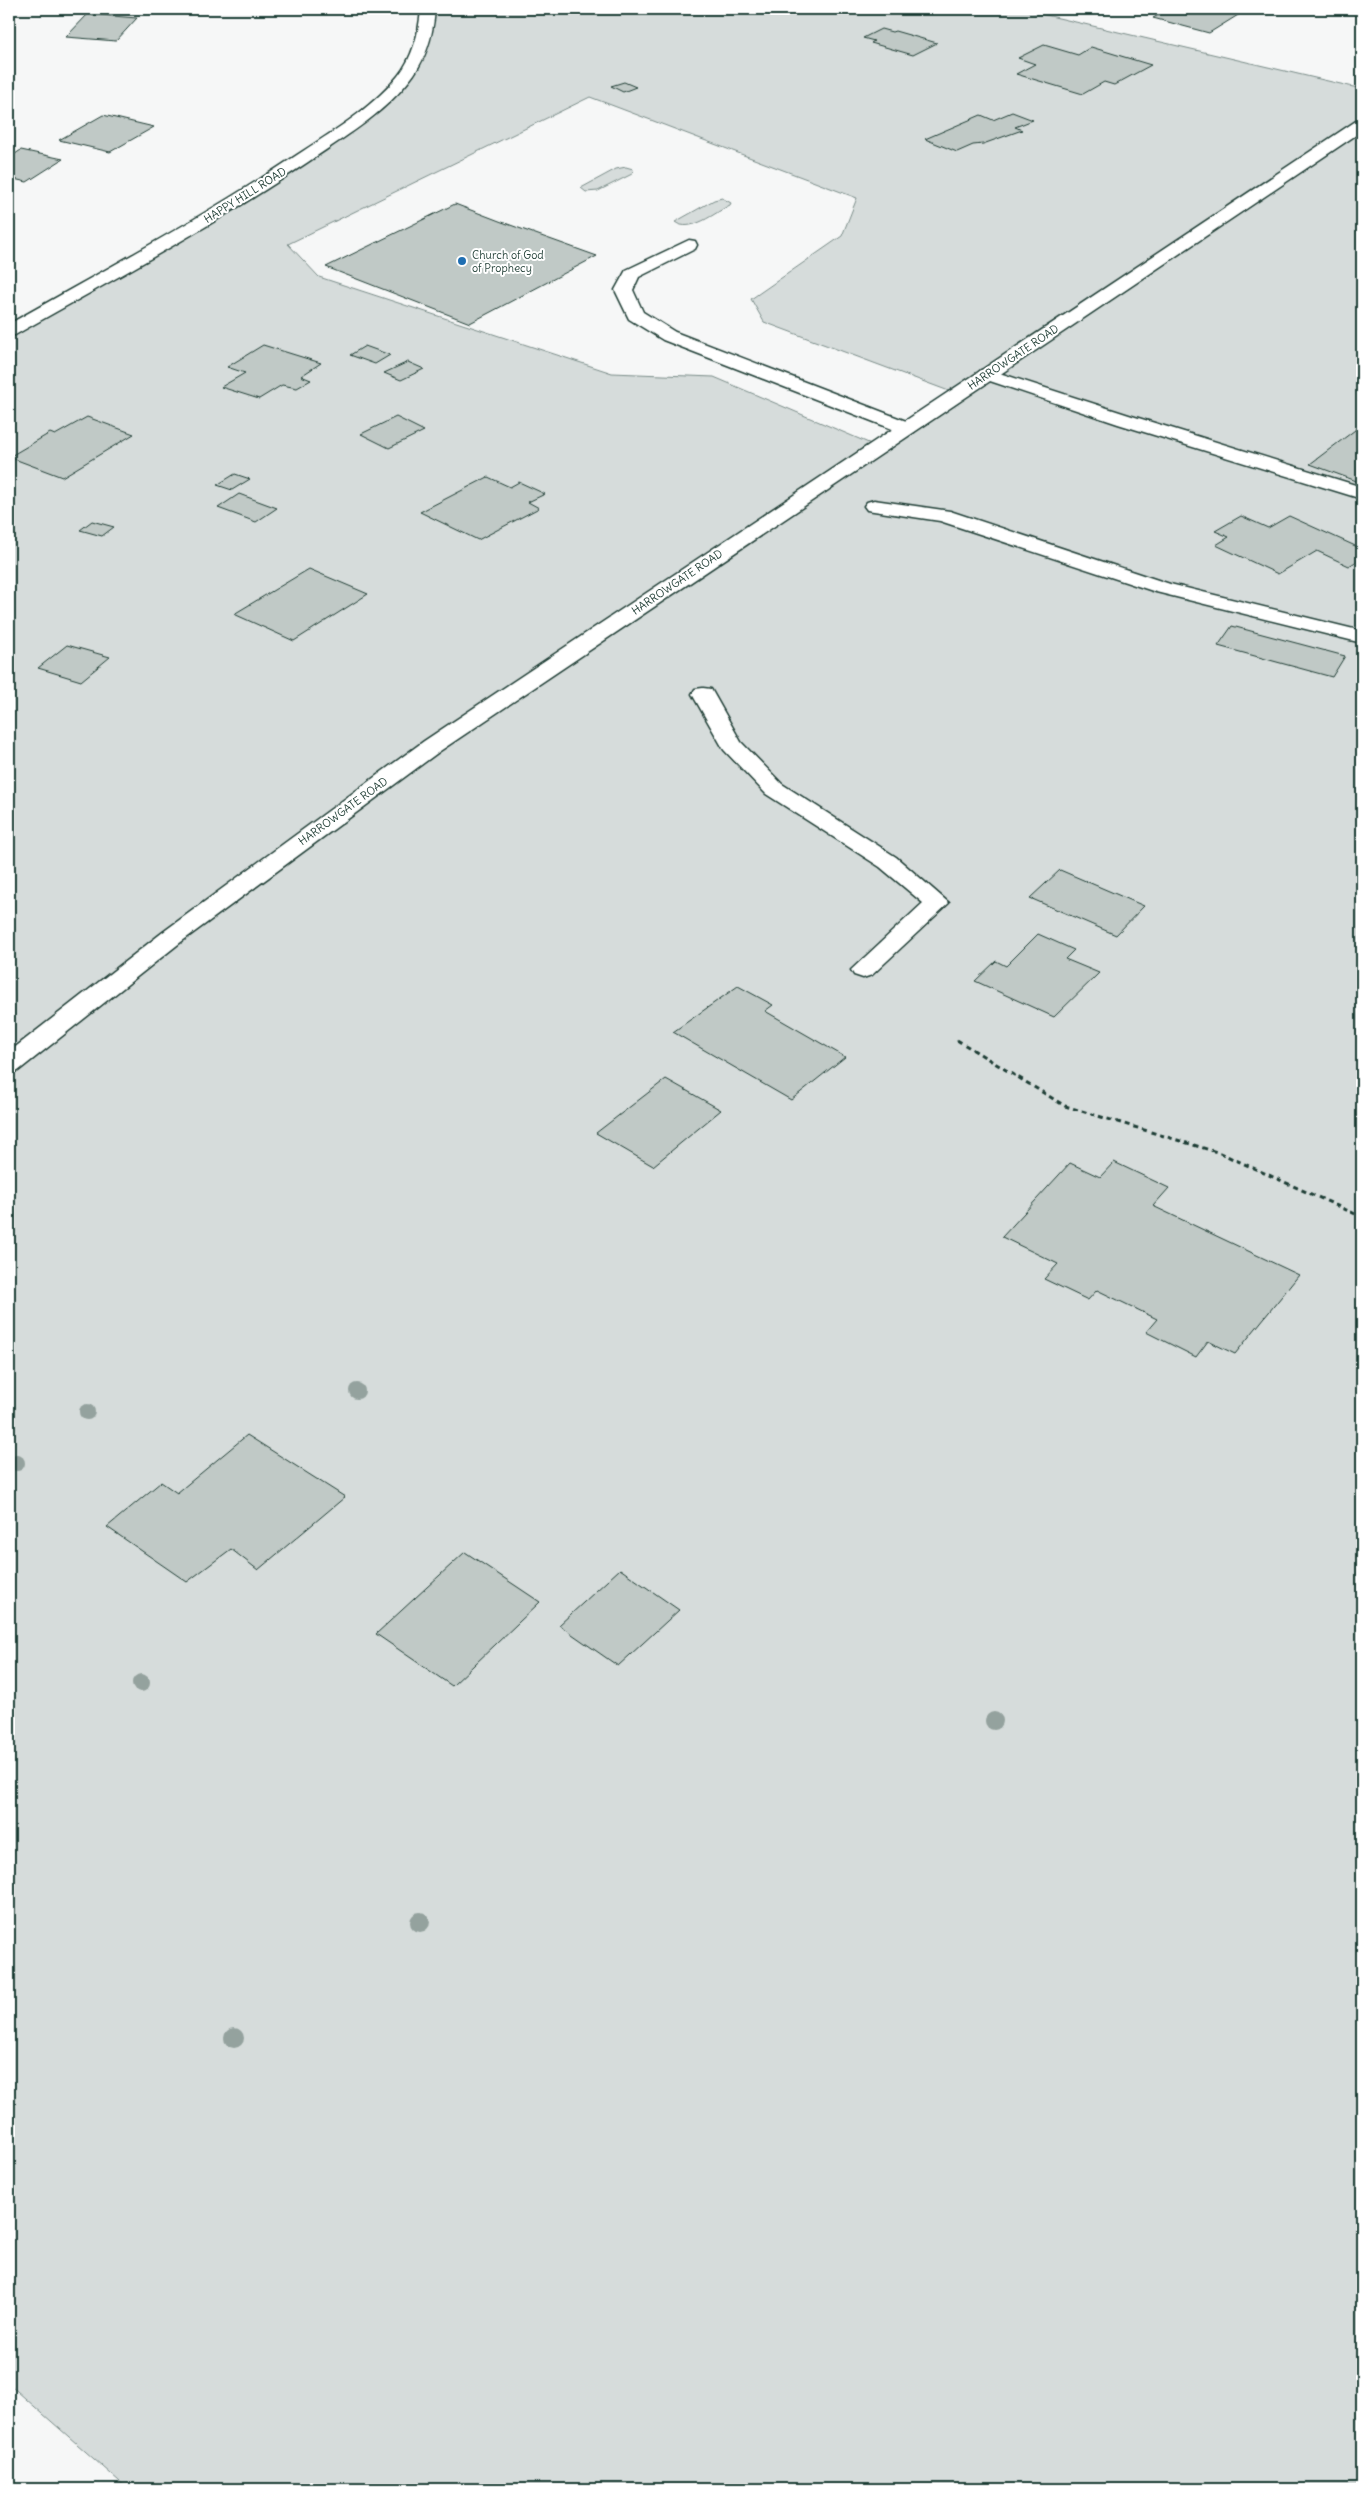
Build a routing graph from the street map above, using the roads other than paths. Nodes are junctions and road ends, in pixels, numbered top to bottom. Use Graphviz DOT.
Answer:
graph roads {
  1 [pos="428,9"];
  2 [pos="1362,124"];
  3 [pos="689,245"];
  4 [pos="9,331"];
  5 [pos="987,374"];
  6 [pos="907,428"];
  7 [pos="1362,493"];
  8 [pos="874,506"];
  9 [pos="1362,637"];
  10 [pos="703,694"];
  11 [pos="863,970"];
  12 [pos="9,1065"];
  1 -- 4 [label="main road, HAPPY HILL ROAD"];
  2 -- 5 [label="main road, HARROWGATE ROAD"];
  3 -- 6 [label="main road"];
  5 -- 6 [label="main road, HARROWGATE ROAD"];
  5 -- 7 [label="main road"];
  6 -- 12 [label="main road, HARROWGATE ROAD"];
  8 -- 9 [label="main road"];
  10 -- 11 [label="main road"];
}
